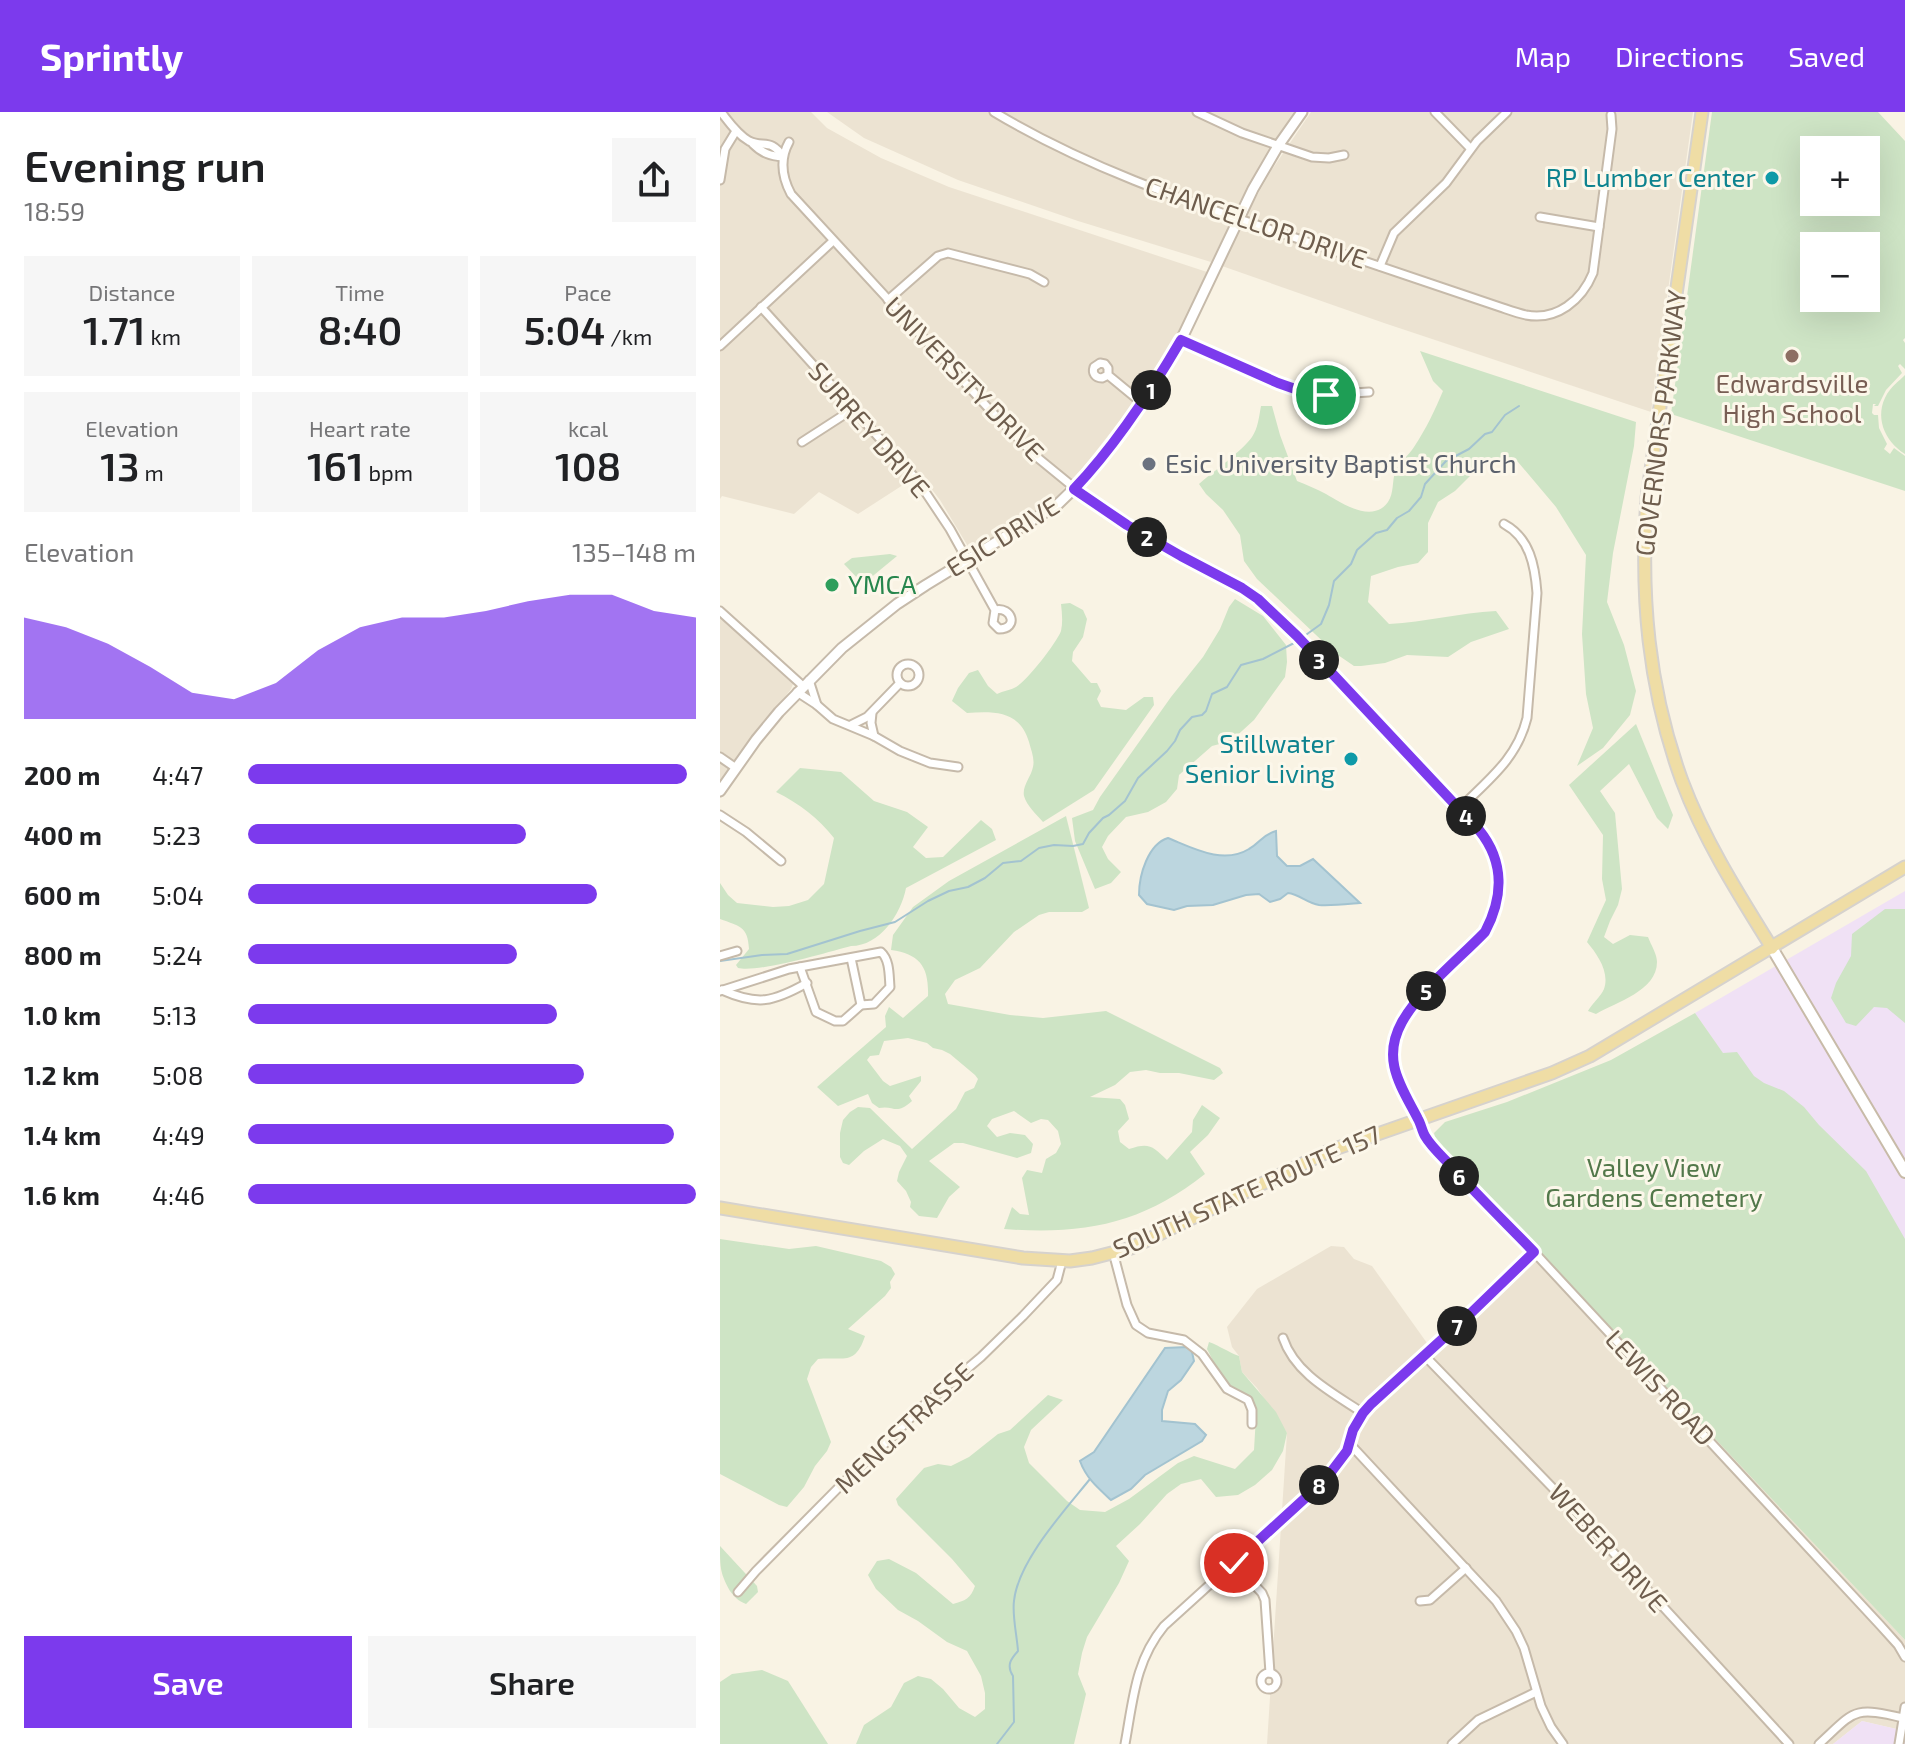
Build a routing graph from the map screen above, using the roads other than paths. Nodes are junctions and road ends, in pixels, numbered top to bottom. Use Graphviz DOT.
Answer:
graph roads {
  1 [pos="721,112"];
  2 [pos="994,112"];
  3 [pos="1197,112"];
  4 [pos="1302,112"];
  5 [pos="1435,112"];
  6 [pos="1507,112"];
  7 [pos="1702,112"];
  8 [pos="1611,115"];
  9 [pos="736,131"];
  10 [pos="789,142"];
  11 [pos="1278,146"];
  12 [pos="1470,148"];
  13 [pos="1344,155"];
  14 [pos="783,157"];
  15 [pos="720,180"];
  16 [pos="1540,217"];
  17 [pos="1238,218"];
  18 [pos="1599,227"];
  19 [pos="833,241"];
  20 [pos="1380,266"];
  21 [pos="1044,282"];
  22 [pos="888,300"];
  23 [pos="761,307"];
  24 [pos="1181,340"];
  25 [pos="720,346"];
  26 [pos="1108,375"];
  27 [pos="1369,392"];
  28 [pos="1142,403"];
  29 [pos="853,409"];
  30 [pos="802,442"];
  31 [pos="1074,489"];
  32 [pos="1504,524"];
  33 [pos="968,560"];
  34 [pos="995,610"];
  35 [pos="720,611"];
  36 [pos="900,683"];
  37 [pos="803,686"];
  38 [pos="817,705"];
  39 [pos="872,713"];
  40 [pos="851,725"];
  41 [pos="874,736"];
  42 [pos="720,757"];
  43 [pos="958,767"];
  44 [pos="736,768"];
  45 [pos="720,791"];
  46 [pos="1459,809"];
  47 [pos="720,815"];
  48 [pos="781,861"];
  49 [pos="1905,867"];
  50 [pos="1772,948"];
  51 [pos="737,951"];
  52 [pos="720,956"];
  53 [pos="851,958"];
  54 [pos="800,967"];
  55 [pos="807,983"];
  56 [pos="721,990"];
  57 [pos="861,1005"];
  58 [pos="1418,1119"];
  59 [pos="1905,1172"];
  60 [pos="720,1208"];
  61 [pos="1113,1252"];
  62 [pos="1534,1252"];
  63 [pos="1062,1261"];
  64 [pos="1283,1338"];
  65 [pos="1424,1355"];
  66 [pos="1363,1413"];
  67 [pos="1252,1424"];
  68 [pos="1349,1443"];
  69 [pos="1234,1563"];
  70 [pos="1466,1568"];
  71 [pos="738,1592"];
  72 [pos="1420,1601"];
  73 [pos="1905,1657"];
  74 [pos="1270,1673"];
  75 [pos="1536,1692"];
  76 [pos="1905,1707"];
  77 [pos="1903,1718"];
  78 [pos="1125,1744"];
  79 [pos="1452,1744"];
  80 [pos="1563,1744"];
  81 [pos="1789,1744"];
  82 [pos="1819,1744"];
  83 [pos="1899,1744"];
  1 -- 9 [label="street"];
  2 -- 17 [label="street, CHANCELLOR DRIVE"];
  3 -- 11 [label="street"];
  4 -- 11 [label="street, ESIC DRIVE"];
  5 -- 12 [label="street"];
  6 -- 12 [label="street, CHANCELLOR DRIVE"];
  7 -- 50 [label="main road, GOVERNORS PARKWAY"];
  8 -- 18 [label="street"];
  9 -- 14 [label="street"];
  9 -- 15 [label="street"];
  10 -- 14 [label="street"];
  11 -- 13 [label="street"];
  11 -- 17 [label="street, ESIC DRIVE"];
  12 -- 20 [label="street, CHANCELLOR DRIVE"];
  14 -- 19 [label="street, UNIVERSITY DRIVE"];
  16 -- 18 [label="street"];
  17 -- 20 [label="street, CHANCELLOR DRIVE"];
  17 -- 24 [label="street, ESIC DRIVE"];
  18 -- 20 [label="street"];
  19 -- 22 [label="street, UNIVERSITY DRIVE"];
  19 -- 23 [label="street"];
  21 -- 22 [label="street"];
  22 -- 31 [label="street, UNIVERSITY DRIVE"];
  23 -- 25 [label="street"];
  23 -- 29 [label="street, SURREY DRIVE"];
  24 -- 27 [label="street"];
  24 -- 28 [label="street, ESIC DRIVE"];
  26 -- 28 [label="street"];
  28 -- 31 [label="street, ESIC DRIVE"];
  29 -- 30 [label="street"];
  29 -- 33 [label="street, SURREY DRIVE"];
  31 -- 33 [label="street, ESIC DRIVE"];
  31 -- 46 [label="street, UNIVERSITY DRIVE"];
  32 -- 46 [label="street"];
  33 -- 34 [label="street, SURREY DRIVE"];
  33 -- 37 [label="street, ESIC DRIVE"];
  35 -- 37 [label="street"];
  36 -- 39 [label="street"];
  37 -- 38 [label="street"];
  37 -- 38 [label="street"];
  37 -- 44 [label="street, ESIC DRIVE"];
  38 -- 40 [label="street"];
  39 -- 40 [label="street"];
  39 -- 41 [label="street"];
  40 -- 41 [label="street"];
  41 -- 43 [label="street"];
  42 -- 44 [label="street"];
  44 -- 45 [label="street, ESIC DRIVE"];
  46 -- 58 [label="street, UNIVERSITY DRIVE"];
  47 -- 48 [label="street"];
  49 -- 50 [label="main road, SOUTH STATE ROUTE 157"];
  50 -- 58 [label="main road, SOUTH STATE ROUTE 157"];
  50 -- 59 [label="main road"];
  51 -- 52 [label="street"];
  53 -- 54 [label="street"];
  53 -- 57 [label="street"];
  53 -- 57 [label="street"];
  54 -- 55 [label="street"];
  54 -- 56 [label="street"];
  55 -- 56 [label="street"];
  55 -- 57 [label="street"];
  58 -- 61 [label="main road, SOUTH STATE ROUTE 157"];
  58 -- 62 [label="street, LEWIS ROAD"];
  60 -- 63 [label="main road, SOUTH STATE ROUTE 157"];
  61 -- 63 [label="main road, SOUTH STATE ROUTE 157"];
  61 -- 67 [label="street"];
  62 -- 65 [label="street"];
  62 -- 73 [label="street, LEWIS ROAD"];
  63 -- 71 [label="street, MENGSTRASSE"];
  64 -- 66 [label="street"];
  65 -- 66 [label="street"];
  65 -- 81 [label="street, WEBER DRIVE"];
  66 -- 68 [label="street"];
  68 -- 69 [label="street"];
  68 -- 70 [label="street"];
  69 -- 74 [label="street"];
  69 -- 78 [label="street"];
  70 -- 72 [label="street"];
  70 -- 75 [label="street"];
  75 -- 79 [label="street"];
  75 -- 80 [label="street"];
  76 -- 77 [label="street"];
  77 -- 82 [label="street"];
  77 -- 83 [label="street"];
}
